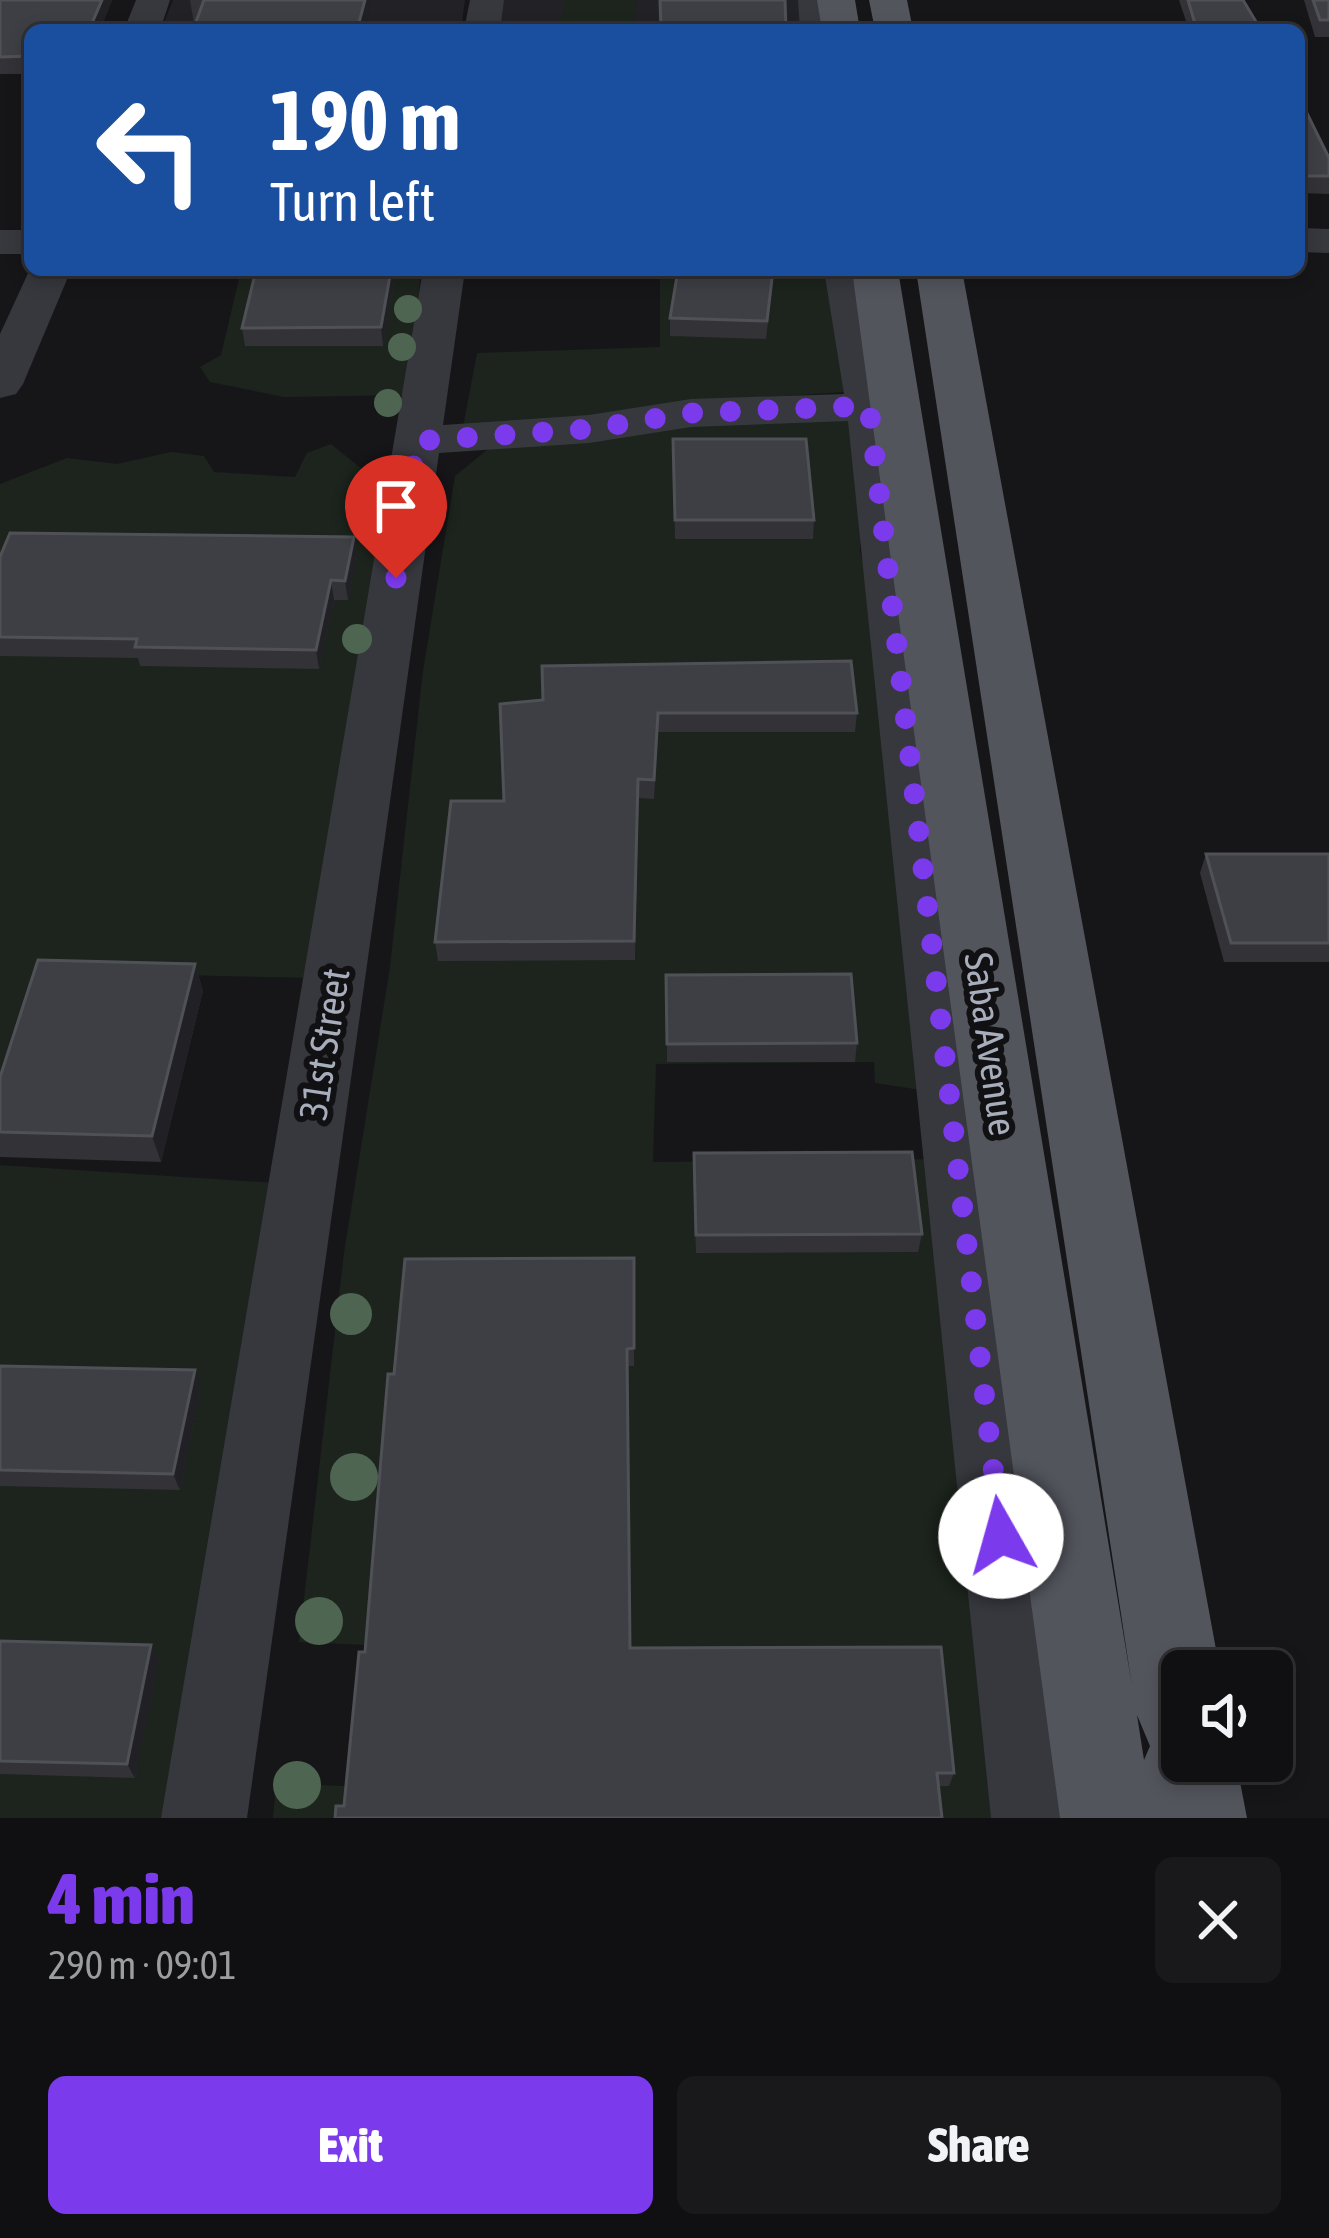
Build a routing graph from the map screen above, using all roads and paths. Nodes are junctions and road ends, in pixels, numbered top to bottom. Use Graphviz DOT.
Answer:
graph roads {
  1 [pos="47,276"];
  2 [pos="443,276"];
  3 [pos="847,276"];
  4 [pos="875,276"];
  5 [pos="940,276"];
  6 [pos="0,384"];
  7 [pos="882,406"];
  8 [pos="417,441"];
  9 [pos="1171,1650"];
  10 [pos="1193,1782"];
  11 [pos="204,1818"];
  12 [pos="1034,1818"];
  13 [pos="1107,1818"];
  14 [pos="1199,1818"];
  1 -- 6 [label="street"];
  2 -- 8 [label="street, 31st Street"];
  3 -- 7 [label="street"];
  4 -- 7 [label="main road, Saba Avenue"];
  5 -- 9 [label="main road, Saba Avenue"];
  7 -- 8 [label="street"];
  7 -- 12 [label="street"];
  7 -- 13 [label="main road, Saba Avenue"];
  8 -- 11 [label="street, 31st Street"];
  10 -- 14 [label="main road"];
}
